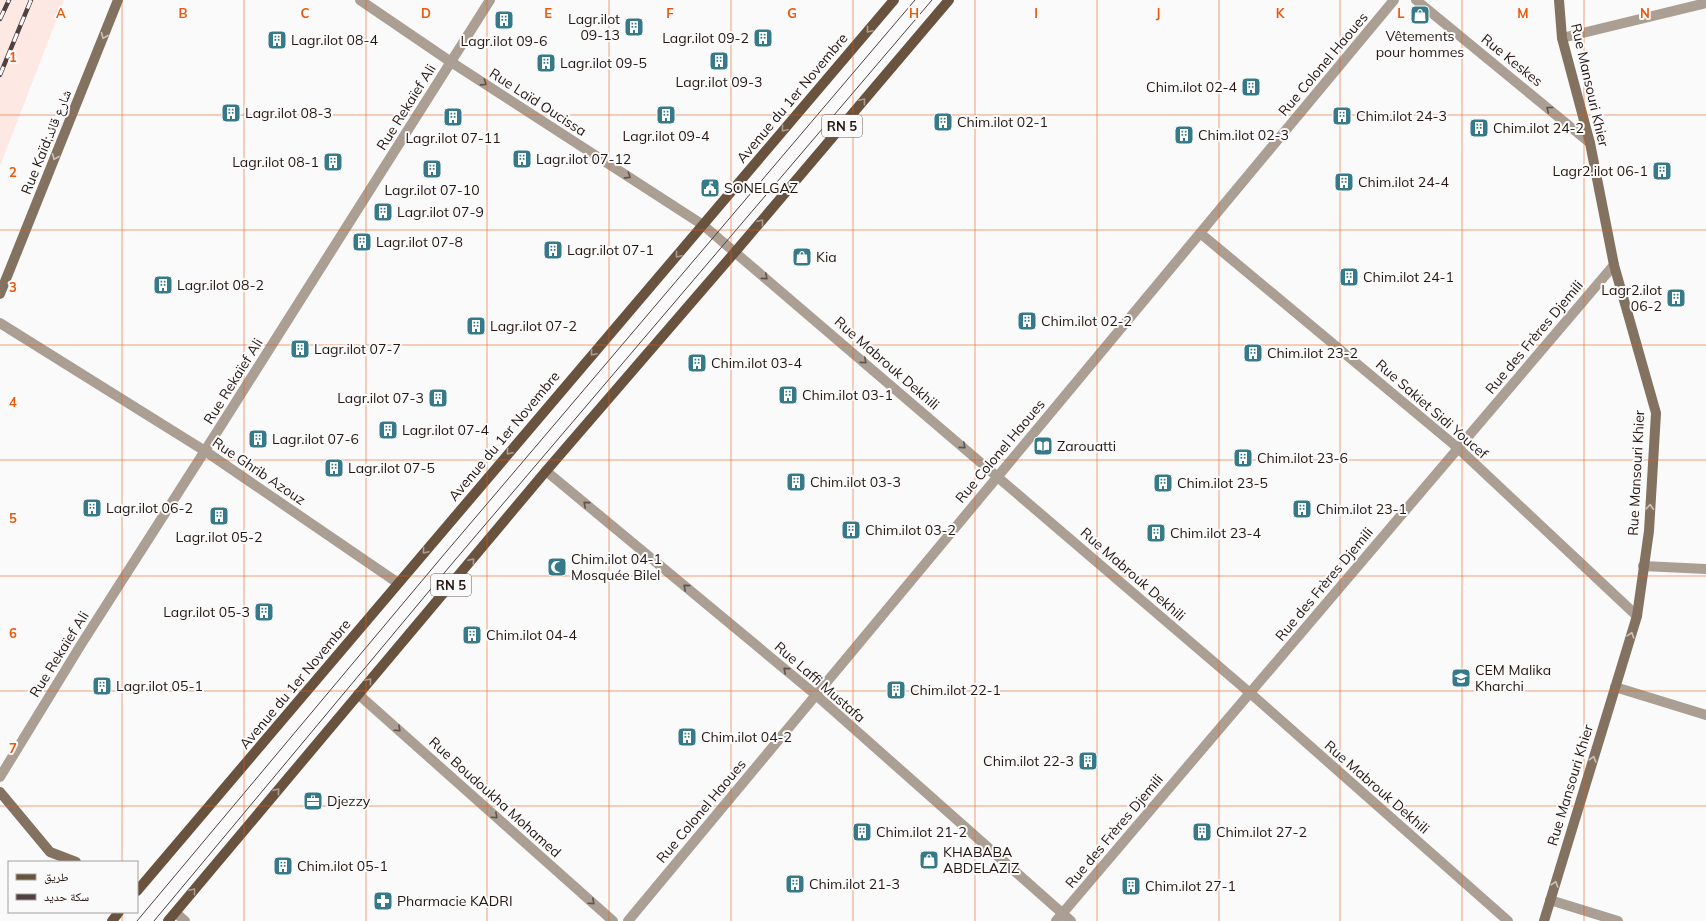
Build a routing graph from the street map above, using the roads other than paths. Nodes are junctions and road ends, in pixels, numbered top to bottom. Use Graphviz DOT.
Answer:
graph roads {
  1 [pos="118,0"];
  2 [pos="360,0"];
  3 [pos="490,0"];
  4 [pos="894,0"];
  5 [pos="949,0"];
  6 [pos="1394,0"];
  7 [pos="1416,0"];
  8 [pos="1559,0"];
  9 [pos="1706,3"];
  10 [pos="1562,38"];
  11 [pos="451,62"];
  12 [pos="1590,142"];
  13 [pos="703,225"];
  14 [pos="1200,233"];
  15 [pos="735,252"];
  16 [pos="1614,265"];
  17 [pos="0,294"];
  18 [pos="0,322"];
  19 [pos="1458,448"];
  20 [pos="205,451"];
  21 [pos="546,471"];
  22 [pos="998,476"];
  23 [pos="1644,566"];
  24 [pos="1706,569"];
  25 [pos="398,583"];
  26 [pos="1637,616"];
  27 [pos="1615,687"];
  28 [pos="1250,693"];
  29 [pos="358,694"];
  30 [pos="816,695"];
  31 [pos="1706,715"];
  32 [pos="0,777"];
  33 [pos="0,792"];
  34 [pos="73,861"];
  35 [pos="138,889"];
  36 [pos="1550,900"];
  37 [pos="176,912"];
  38 [pos="118,913"];
  39 [pos="1059,917"];
  40 [pos="112,921"];
  41 [pos="168,921"];
  42 [pos="185,921"];
  43 [pos="613,921"];
  44 [pos="628,921"];
  45 [pos="1071,921"];
  46 [pos="1508,921"];
  47 [pos="1544,921"];
  48 [pos="1618,921"];
  1 -- 17 [label="street, Rue Kaïd;شارع قائد, one-way"];
  2 -- 11 [label="street, Rue Laïd Oucissa"];
  3 -- 11 [label="street, Rue Rekaïef Ali"];
  4 -- 13 [label="main road, Avenue du 1er Novembre / RN 5, one-way"];
  15 -- 5 [label="main road, RN 5, one-way"];
  6 -- 14 [label="street, Rue Colonel Haoues"];
  12 -- 7 [label="street, Rue Keskes, one-way"];
  8 -- 10 [label="street, Rue Mansouri Khier"];
  9 -- 10 [label="street"];
  10 -- 12 [label="street, Rue Mansouri Khier"];
  11 -- 13 [label="street, Rue Laïd Oucissa, one-way"];
  11 -- 20 [label="street, Rue Rekaïef Ali"];
  12 -- 16 [label="street, Rue Mansouri Khier"];
  13 -- 15 [label="street, Rue Laïd Oucissa"];
  13 -- 25 [label="main road, Avenue du 1er Novembre / RN 5, one-way"];
  14 -- 19 [label="street, Rue Sakiet Sidi Youcef"];
  14 -- 22 [label="street, Rue Colonel Haoues"];
  15 -- 21 [label="main road, RN 5"];
  15 -- 22 [label="street, Rue Mabrouk Dekhili, one-way"];
  16 -- 19 [label="street, Rue des Frères Djemili"];
  23 -- 16 [label="street, Rue Mansouri Khier, one-way"];
  18 -- 20 [label="street, Rue Ghrib Azouz"];
  19 -- 26 [label="street, Rue Sakiet Sidi Youcef"];
  19 -- 28 [label="street, Rue des Frères Djemili"];
  20 -- 25 [label="street, Rue Ghrib Azouz"];
  20 -- 32 [label="street, Rue Rekaïef Ali"];
  29 -- 21 [label="main road, RN 5, one-way"];
  30 -- 21 [label="street, Rue Laffi Mustafa, one-way"];
  22 -- 28 [label="street, Rue Mabrouk Dekhili"];
  22 -- 30 [label="street, Rue Colonel Haoues"];
  23 -- 24 [label="street"];
  23 -- 26 [label="street, Rue Mansouri Khier"];
  25 -- 35 [label="main road, Avenue du 1er Novembre / RN 5"];
  27 -- 26 [label="street, Rue Mansouri Khier, one-way"];
  27 -- 31 [label="street"];
  36 -- 27 [label="street, Rue Mansouri Khier, one-way"];
  28 -- 39 [label="street, Rue des Frères Djemili"];
  28 -- 46 [label="street, Rue Mabrouk Dekhili"];
  37 -- 29 [label="main road, RN 5, one-way"];
  29 -- 43 [label="street, Rue Boudoukha Mohamed, one-way"];
  30 -- 39 [label="street, Rue Laffi Mustafa"];
  30 -- 44 [label="street, Rue Colonel Haoues"];
  33 -- 34 [label="street"];
  36 -- 47 [label="street, Rue Mansouri Khier"];
  36 -- 48 [label="street"];
  37 -- 41 [label="main road, RN 5"];
  37 -- 42 [label="street"];
  38 -- 40 [label="main road"];
  39 -- 45 [label="street, Rue Laffi Mustafa"];
}
